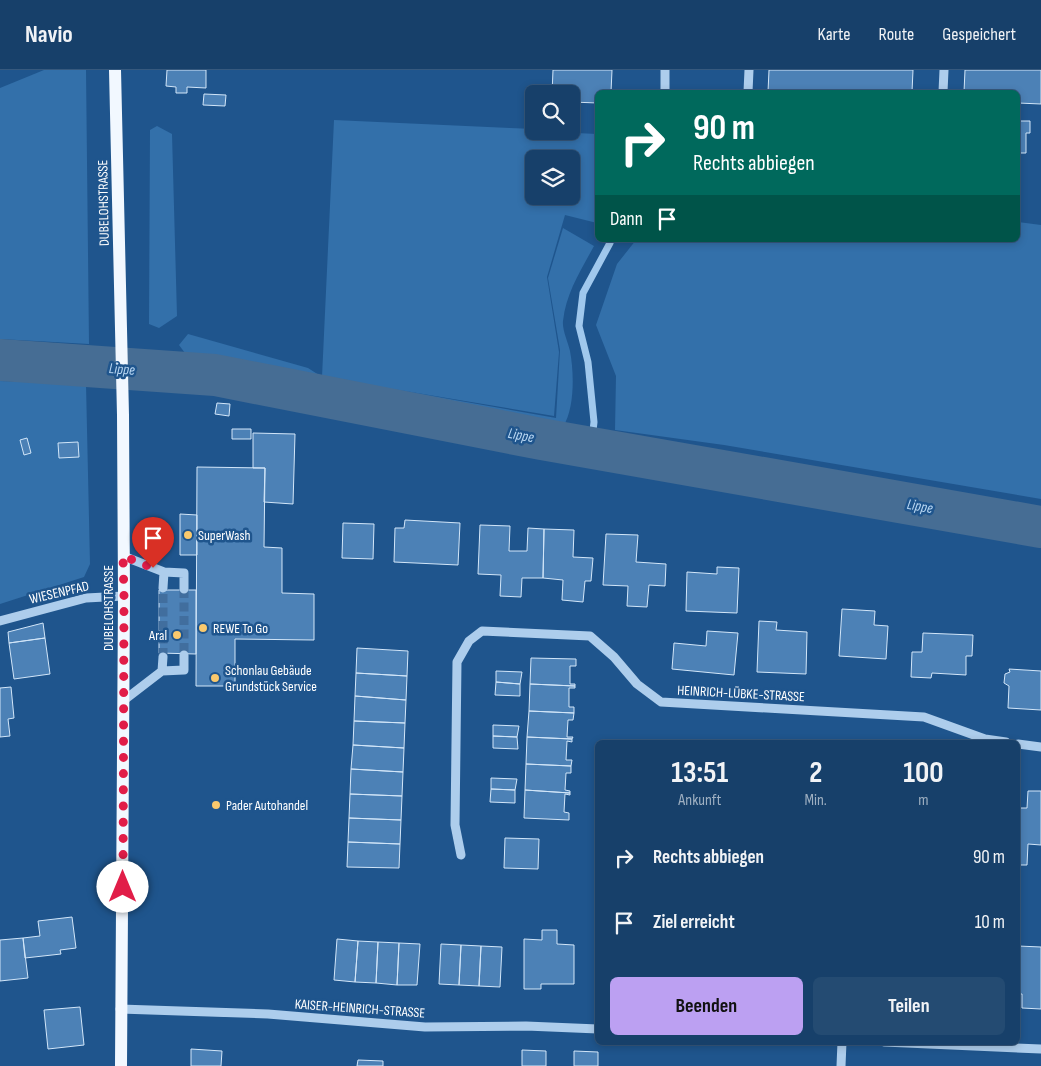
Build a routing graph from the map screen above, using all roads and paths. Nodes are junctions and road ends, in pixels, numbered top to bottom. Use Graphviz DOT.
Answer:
graph roads {
  1 [pos="117,70"];
  2 [pos="665,70"];
  3 [pos="749,70"];
  4 [pos="944,70"];
  5 [pos="665,90"];
  6 [pos="748,90"];
  7 [pos="943,90"];
  8 [pos="123,556"];
  9 [pos="164,572"];
  10 [pos="163,588"];
  11 [pos="184,589"];
  12 [pos="124,596"];
  13 [pos="0,621"];
  14 [pos="184,655"];
  15 [pos="163,657"];
  16 [pos="162,671"];
  17 [pos="123,701"];
  18 [pos="982,740"];
  19 [pos="1020,744"];
  20 [pos="1041,747"];
  21 [pos="460,855"];
  22 [pos="120,1009"];
  23 [pos="595,1029"];
  24 [pos="842,1045"];
  25 [pos="978,1045"];
  26 [pos="1041,1049"];
  27 [pos="121,1066"];
  28 [pos="841,1066"];
  1 -- 8 [label="main road, DUBELOHSTRASSE"];
  2 -- 5 [label="street"];
  3 -- 6 [label="street"];
  4 -- 7 [label="street"];
  8 -- 9 [label="street"];
  8 -- 12 [label="main road, DUBELOHSTRASSE"];
  9 -- 10 [label="street"];
  9 -- 11 [label="street"];
  12 -- 13 [label="street, WIESENPFAD"];
  12 -- 17 [label="main road, DUBELOHSTRASSE"];
  14 -- 16 [label="street"];
  15 -- 16 [label="street"];
  16 -- 17 [label="street"];
  17 -- 22 [label="main road, DUBELOHSTRASSE"];
  18 -- 21 [label="street, HEINRICH-LÜBKE-STRASSE"];
  19 -- 20 [label="street"];
  22 -- 23 [label="street, KAISER-HEINRICH-STRASSE"];
  22 -- 27 [label="main road, DUBELOHSTRASSE"];
  24 -- 28 [label="street"];
  25 -- 26 [label="street"];
}
